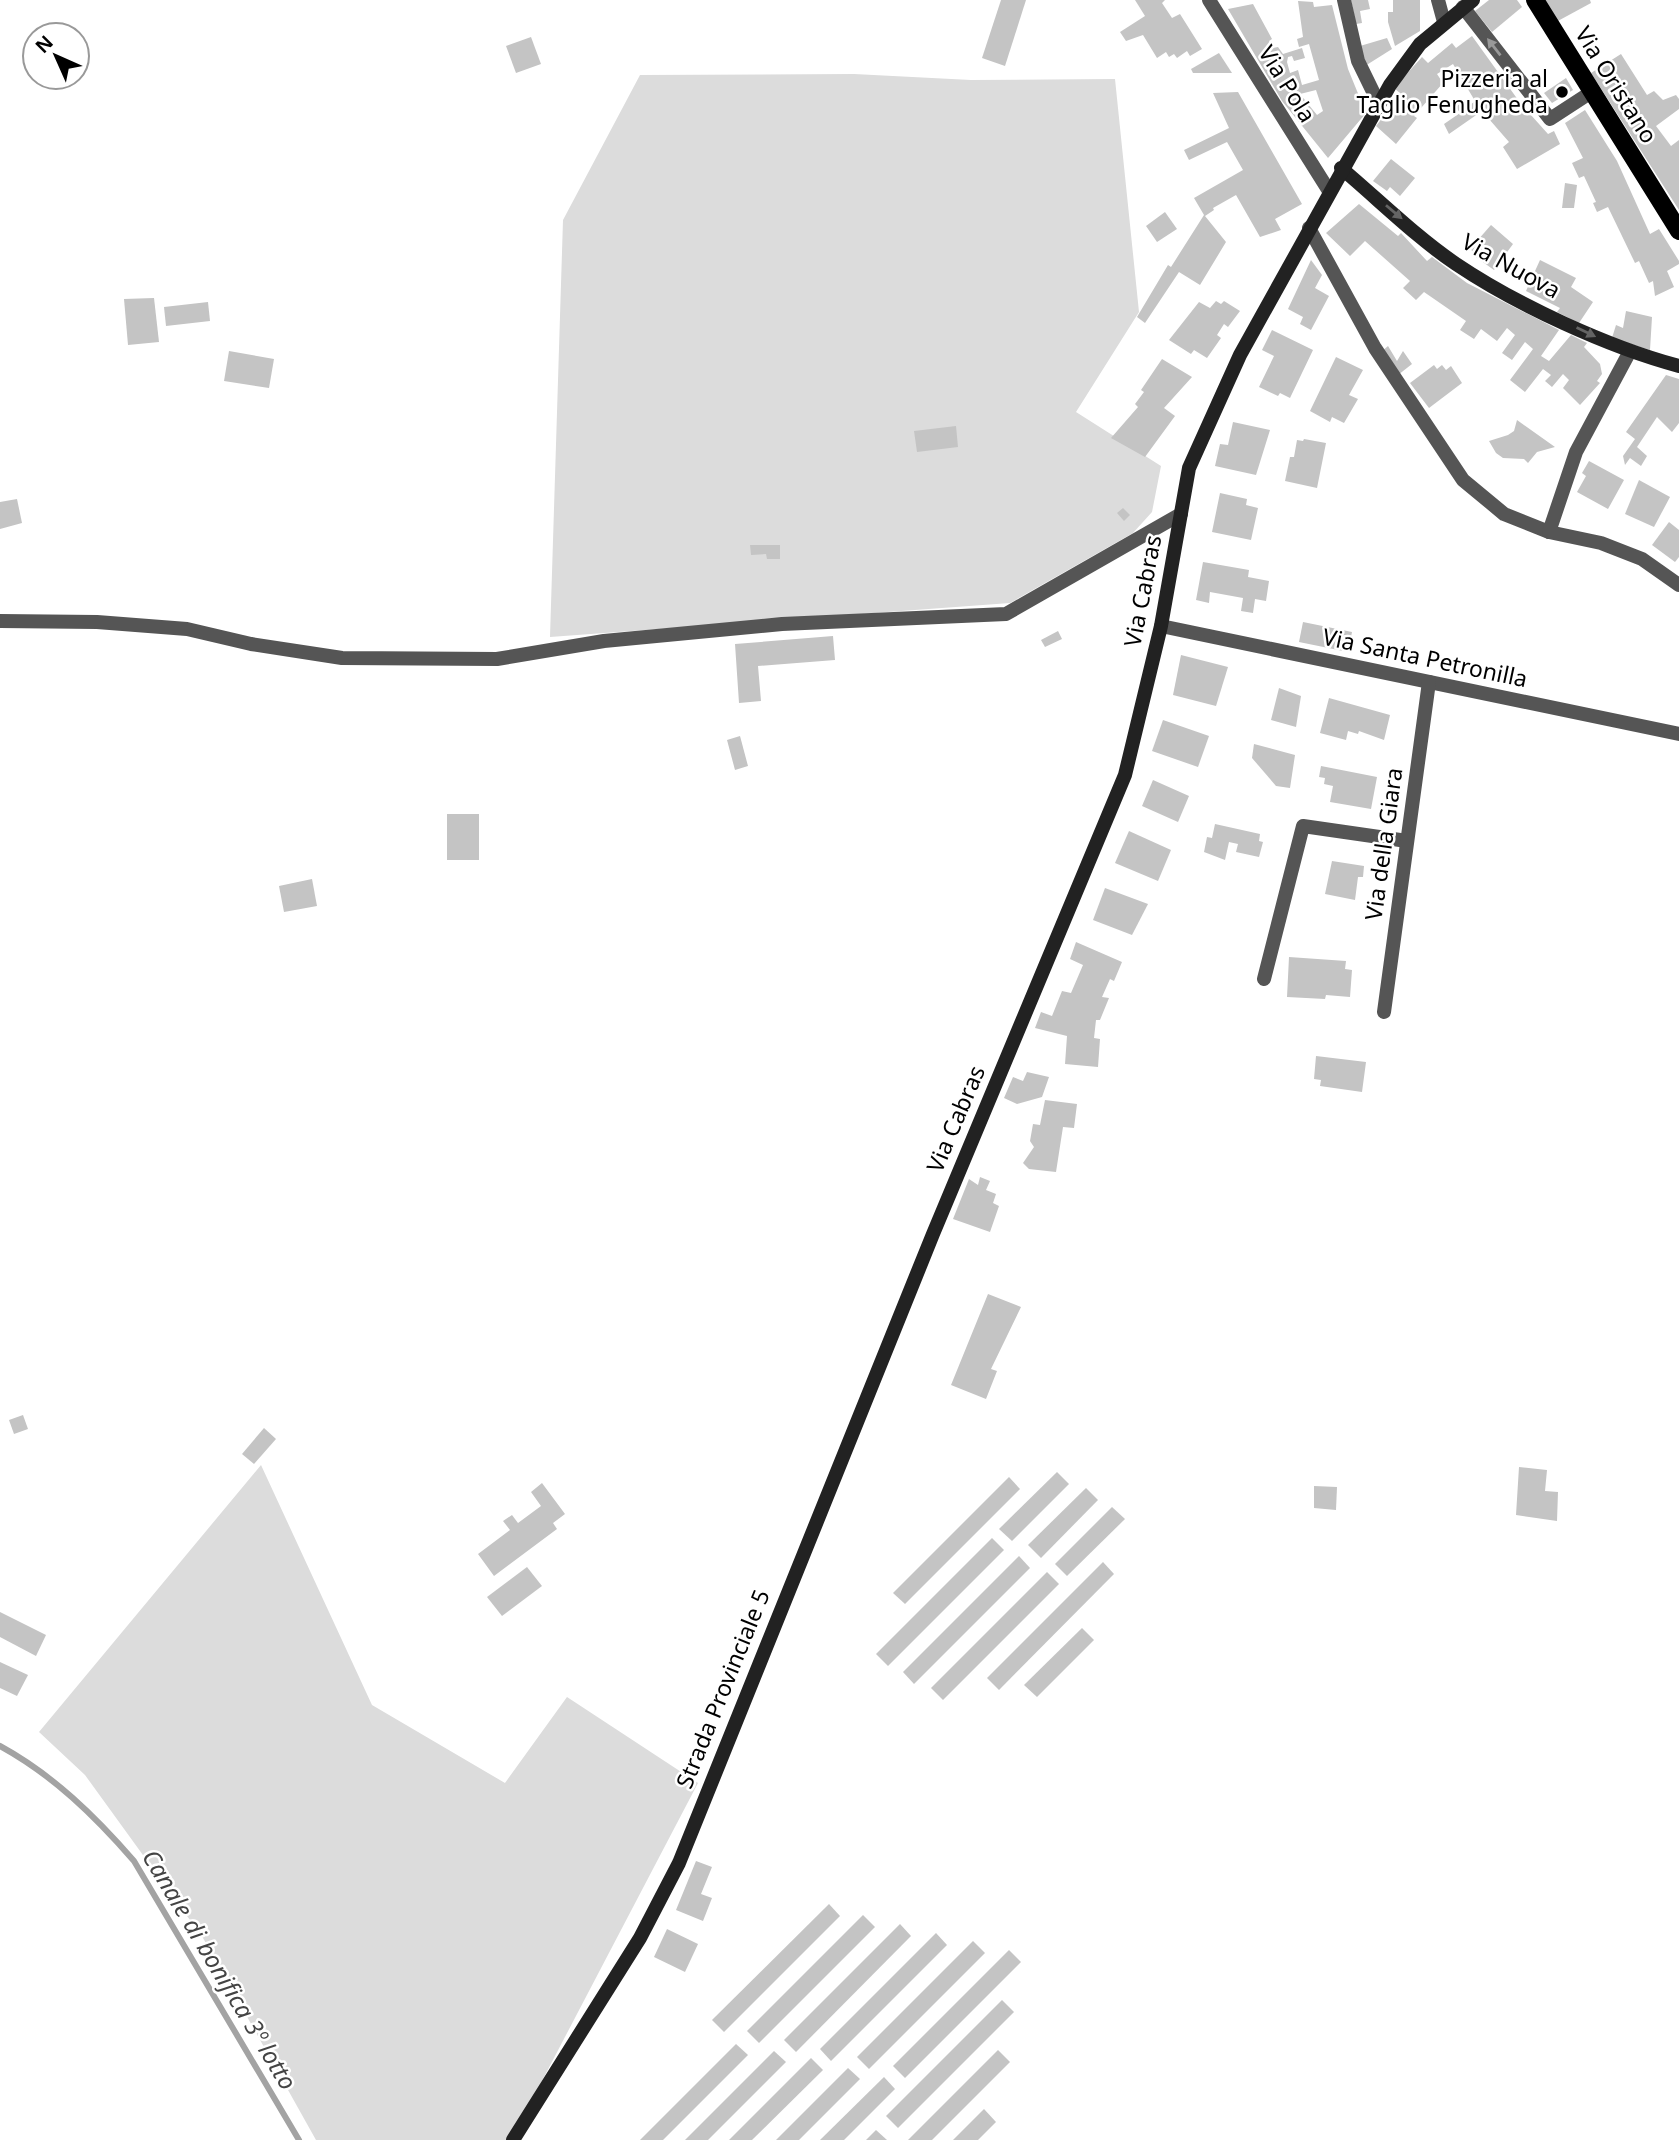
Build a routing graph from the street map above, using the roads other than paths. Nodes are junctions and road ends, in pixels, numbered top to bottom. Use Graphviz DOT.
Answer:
graph roads {
  1 [pos="1209,0"];
  2 [pos="1343,0"];
  3 [pos="1438,0"];
  4 [pos="1535,0"];
  5 [pos="1468,3"];
  6 [pos="1444,22"];
  7 [pos="1592,91"];
  8 [pos="1379,104"];
  9 [pos="1341,168"];
  10 [pos="1329,191"];
  11 [pos="1309,228"];
  12 [pos="1679,231"];
  13 [pos="1629,353"];
  14 [pos="1679,366"];
  15 [pos="1181,514"];
  16 [pos="1549,532"];
  17 [pos="1679,585"];
  18 [pos="0,621"];
  19 [pos="1161,626"];
  20 [pos="1429,682"];
  21 [pos="1679,734"];
  22 [pos="1407,841"];
  23 [pos="1264,979"];
  24 [pos="1384,1012"];
  25 [pos="933,1234"];
  26 [pos="513,2140"];
  1 -- 10 [label="street, Via Pola"];
  2 -- 8 [label="street"];
  3 -- 6 [label="street"];
  4 -- 7 [label="main road, Via Oristano"];
  5 -- 6 [label="street, Via Cabras"];
  7 -- 5 [label="street, one-way"];
  6 -- 8 [label="street, Via Cabras"];
  7 -- 12 [label="main road, Via Oristano"];
  8 -- 9 [label="street, Via Cabras"];
  9 -- 10 [label="street, Via Cabras"];
  9 -- 13 [label="street, Via Nuova, one-way"];
  10 -- 11 [label="street, Via Cabras"];
  11 -- 15 [label="street, Via Cabras"];
  11 -- 16 [label="street"];
  13 -- 14 [label="street, Via Nuova"];
  13 -- 16 [label="street"];
  15 -- 18 [label="street"];
  15 -- 19 [label="street, Via Cabras"];
  16 -- 17 [label="street"];
  19 -- 20 [label="street, Via Santa Petronilla"];
  19 -- 25 [label="street, Via Cabras"];
  20 -- 21 [label="street, Via Santa Petronilla"];
  20 -- 22 [label="street, Via della Giara"];
  22 -- 23 [label="street"];
  22 -- 24 [label="street, Via della Giara"];
  25 -- 26 [label="street, Strada Provinciale 5"];
}
